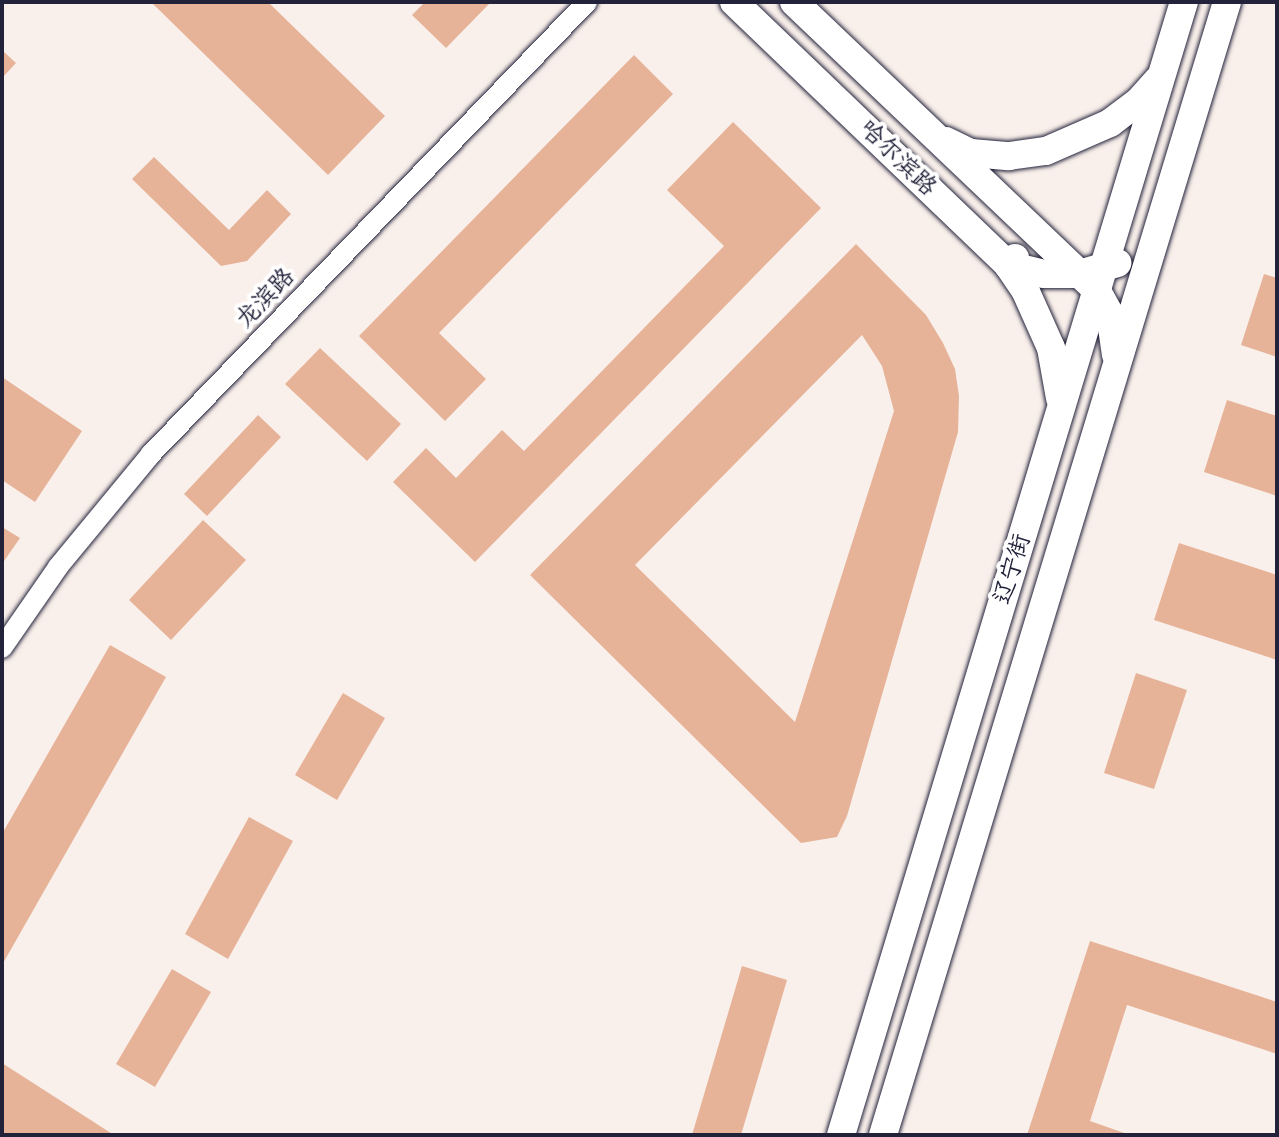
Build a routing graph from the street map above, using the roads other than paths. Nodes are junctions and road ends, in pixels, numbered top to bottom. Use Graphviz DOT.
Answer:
graph roads {
  1 [pos="587,2"];
  2 [pos="734,2"];
  3 [pos="794,2"];
  4 [pos="1184,2"];
  5 [pos="1227,2"];
  6 [pos="1162,76"];
  7 [pos="1146,128"];
  8 [pos="935,137"];
  9 [pos="1185,140"];
  10 [pos="1038,235"];
  11 [pos="1156,236"];
  12 [pos="1008,265"];
  13 [pos="1093,278"];
  14 [pos="1116,368"];
  15 [pos="1065,396"];
  16 [pos="1107,396"];
  17 [pos="2,648"];
  18 [pos="841,1135"];
  19 [pos="883,1135"];
  1 -- 17 [label="street, 龙滨路"];
  2 -- 12 [label="street, 哈尔滨路"];
  3 -- 8 [label="street, 哈尔滨路"];
  4 -- 6 [label="street, 辽宁街"];
  5 -- 9 [label="street, 辽宁街"];
  6 -- 7 [label="street, 辽宁街"];
  6 -- 8 [label="street"];
  7 -- 9 [label="street"];
  7 -- 13 [label="street, 辽宁街"];
  8 -- 10 [label="street, 哈尔滨路"];
  9 -- 11 [label="street, 辽宁街"];
  10 -- 12 [label="street"];
  10 -- 13 [label="street, 哈尔滨路"];
  11 -- 13 [label="street"];
  11 -- 14 [label="street, 辽宁街"];
  12 -- 13 [label="street"];
  12 -- 15 [label="street, 哈尔滨路"];
  13 -- 14 [label="street, 哈尔滨路"];
  13 -- 15 [label="street, 辽宁街"];
  14 -- 16 [label="street, 辽宁街"];
  15 -- 16 [label="street"];
  15 -- 18 [label="street, 辽宁街"];
  16 -- 19 [label="street, 辽宁街"];
}
